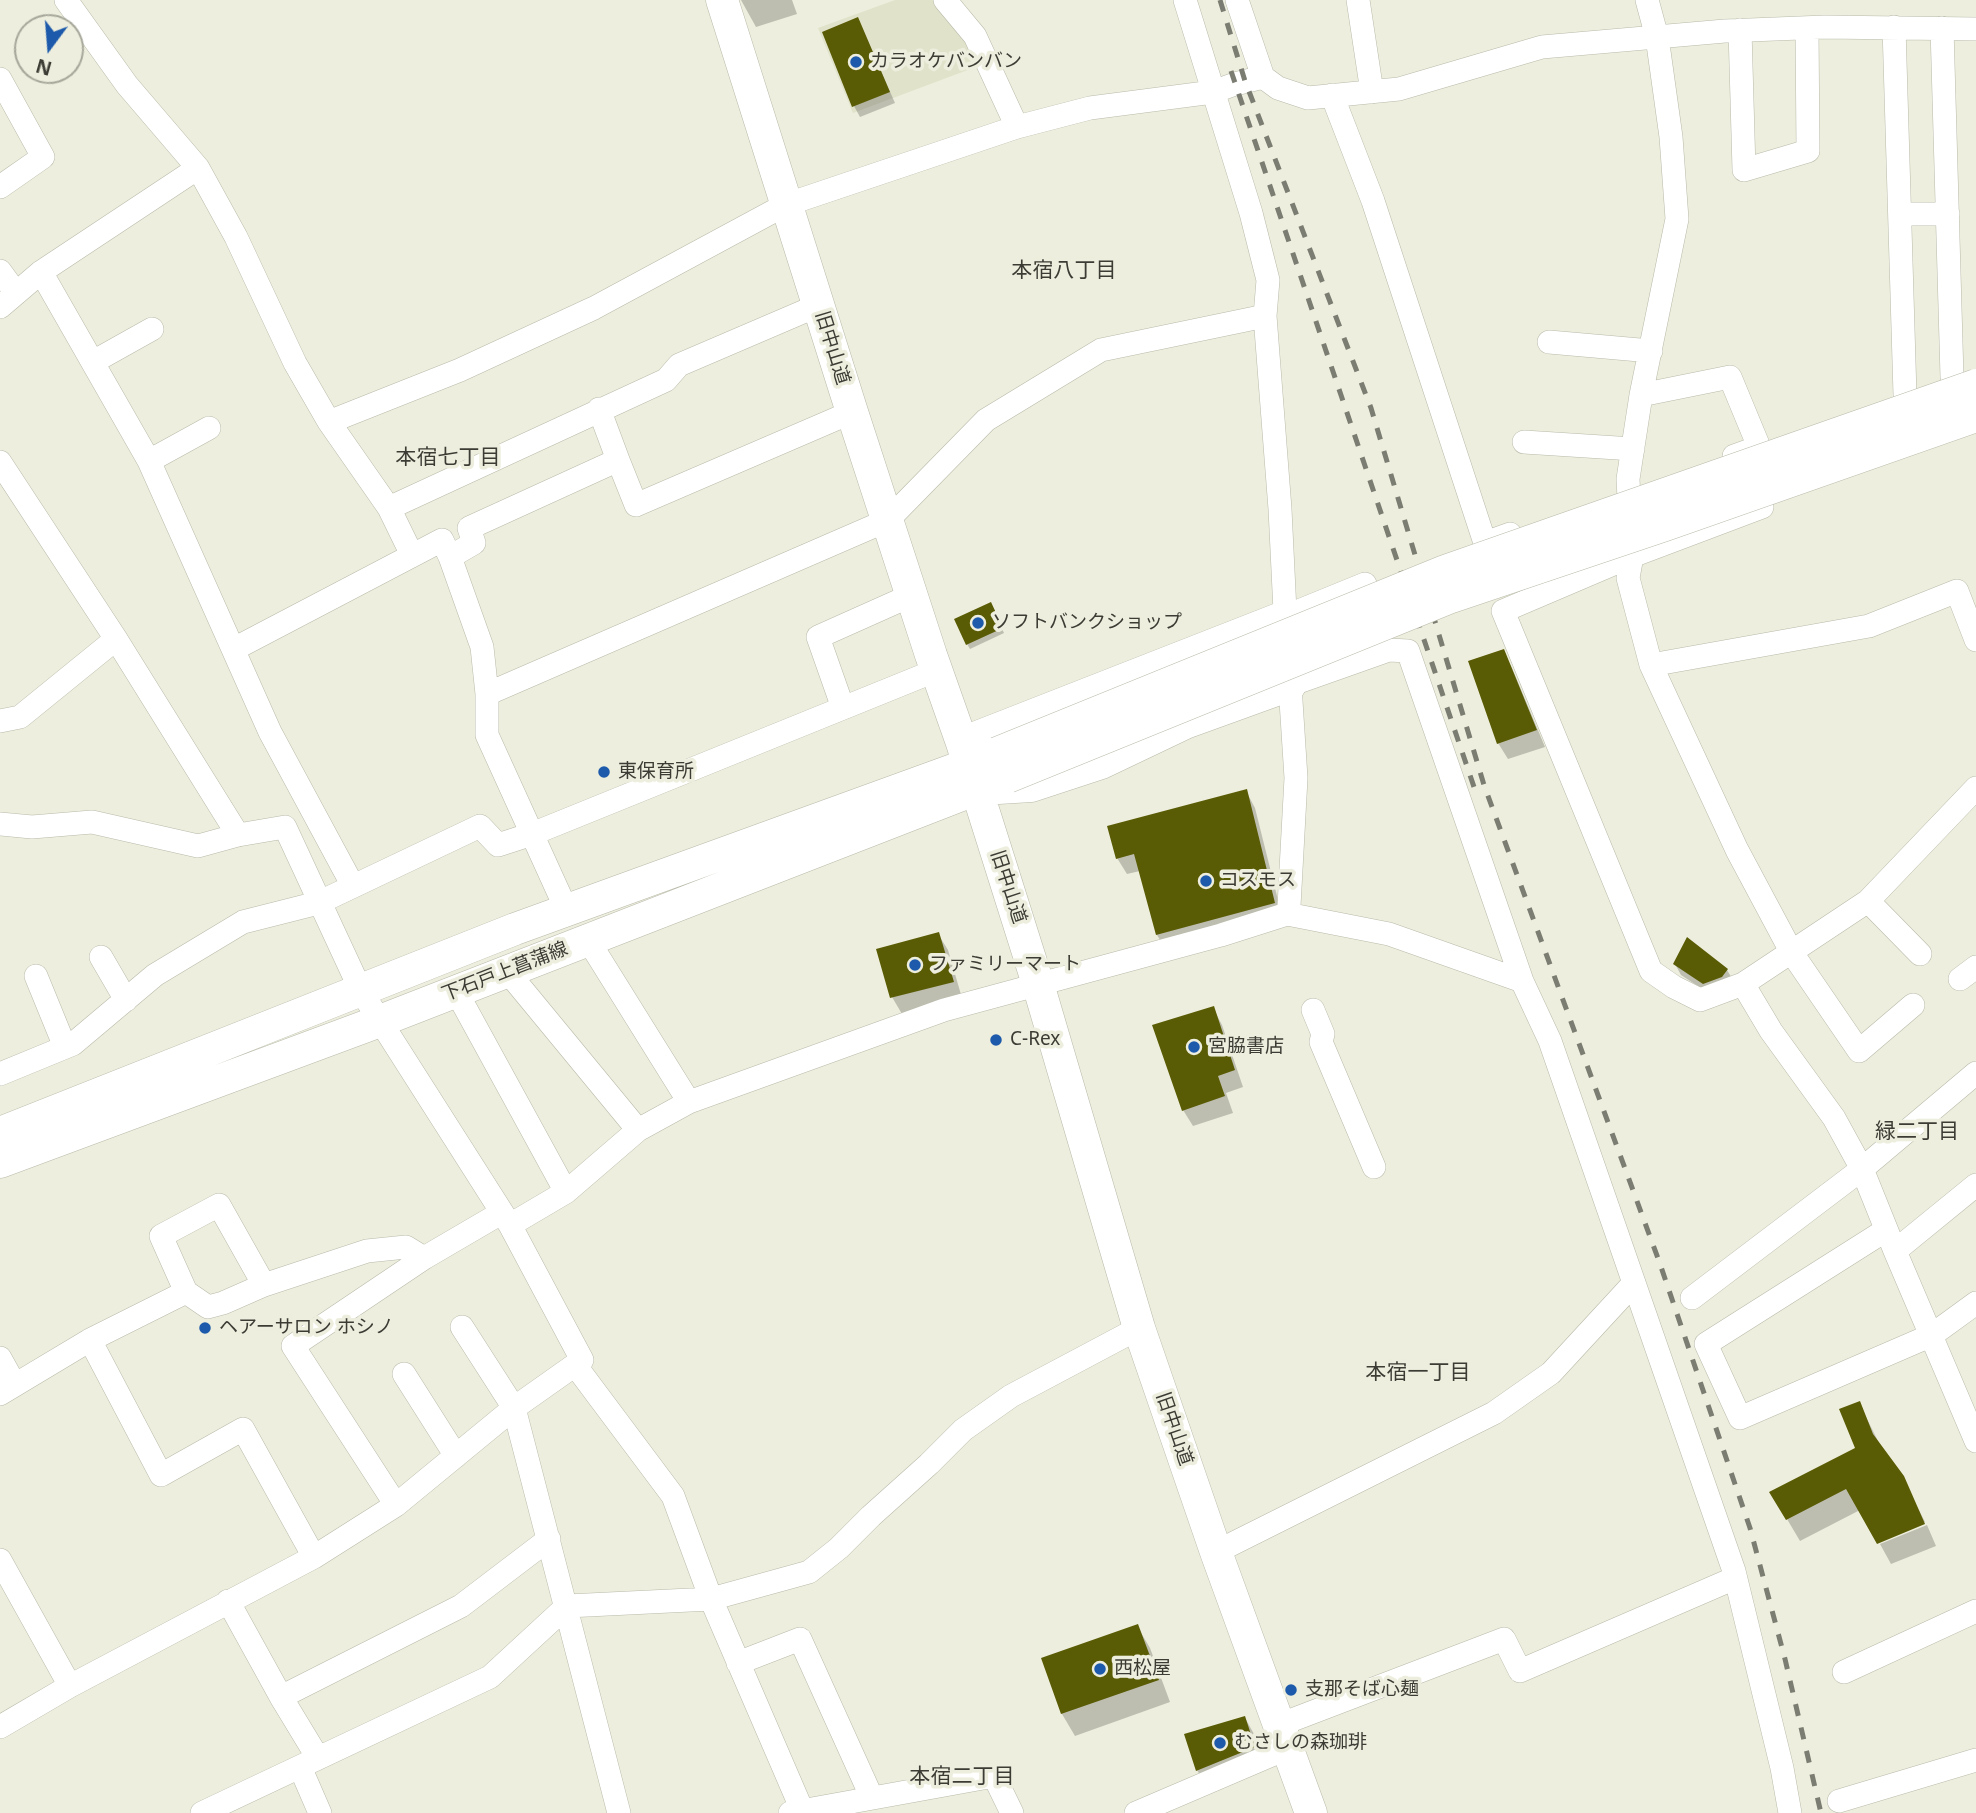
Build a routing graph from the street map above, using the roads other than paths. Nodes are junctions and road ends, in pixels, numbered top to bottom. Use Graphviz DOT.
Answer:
graph roads {
  1 [pos="66,0"];
  2 [pos="722,0"];
  3 [pos="945,0"];
  4 [pos="1185,0"];
  5 [pos="1237,0"];
  6 [pos="1358,0"];
  7 [pos="1647,0"];
  8 [pos="1894,27"];
  9 [pos="1807,28"];
  10 [pos="1942,28"];
  11 [pos="1976,29"];
  12 [pos="1740,30"];
  13 [pos="1657,37"];
  14 [pos="1263,77"];
  15 [pos="0,79"];
  16 [pos="1213,92"];
  17 [pos="1371,92"];
  18 [pos="1332,94"];
  19 [pos="1017,127"];
  20 [pos="198,168"];
  21 [pos="0,187"];
  22 [pos="785,205"];
  23 [pos="1900,214"];
  24 [pos="1948,214"];
  25 [pos="0,271"];
  26 [pos="41,272"];
  27 [pos="8,300"];
  28 [pos="819,305"];
  29 [pos="1265,316"];
  30 [pos="152,329"];
  31 [pos="1549,342"];
  32 [pos="1651,351"];
  33 [pos="93,362"];
  34 [pos="1976,369"];
  35 [pos="1964,381"];
  36 [pos="1905,395"];
  37 [pos="1641,396"];
  38 [pos="599,409"];
  39 [pos="852,412"];
  40 [pos="1976,416"];
  41 [pos="329,422"];
  42 [pos="1976,426"];
  43 [pos="209,428"];
  44 [pos="1524,442"];
  45 [pos="1759,447"];
  46 [pos="1633,449"];
  47 [pos="618,460"];
  48 [pos="149,461"];
  49 [pos="0,462"];
  50 [pos="1628,495"];
  51 [pos="389,508"];
  52 [pos="888,520"];
  53 [pos="412,555"];
  54 [pos="1632,556"];
  55 [pos="450,557"];
  56 [pos="912,595"];
  57 [pos="1284,617"];
  58 [pos="116,639"];
  59 [pos="1976,640"];
  60 [pos="234,649"];
  61 [pos="1389,650"];
  62 [pos="1651,664"];
  63 [pos="937,670"];
  64 [pos="1290,685"];
  65 [pos="487,694"];
  66 [pos="843,708"];
  67 [pos="0,721"];
  68 [pos="1003,765"];
  69 [pos="969,766"];
  70 [pos="1976,788"];
  71 [pos="0,824"];
  72 [pos="532,834"];
  73 [pos="237,835"];
  74 [pos="353,886"];
  75 [pos="1868,901"];
  76 [pos="318,903"];
  77 [pos="567,911"];
  78 [pos="1287,914"];
  79 [pos="587,940"];
  80 [pos="1793,953"];
  81 [pos="1920,954"];
  82 [pos="100,957"];
  83 [pos="507,971"];
  84 [pos="36,976"];
  85 [pos="1522,981"];
  86 [pos="1038,984"];
  87 [pos="1743,984"];
  88 [pos="361,991"];
  89 [pos="456,991"];
  90 [pos="126,1000"];
  91 [pos="1913,1005"];
  92 [pos="1313,1010"];
  93 [pos="380,1021"];
  94 [pos="65,1047"];
  95 [pos="1976,1073"];
  96 [pos="0,1074"];
  97 [pos="689,1102"];
  98 [pos="638,1129"];
  99 [pos="0,1133"];
  100 [pos="0,1162"];
  101 [pos="1374,1167"];
  102 [pos="1862,1169"];
  103 [pos="1976,1185"];
  104 [pos="566,1192"];
  105 [pos="506,1219"];
  106 [pos="1886,1230"];
  107 [pos="1895,1251"];
  108 [pos="424,1258"];
  109 [pos="1634,1283"];
  110 [pos="264,1285"];
  111 [pos="186,1292"];
  112 [pos="1692,1298"];
  113 [pos="1976,1303"];
  114 [pos="462,1327"];
  115 [pos="1139,1328"];
  116 [pos="1932,1335"];
  117 [pos="90,1340"];
  118 [pos="0,1358"];
  119 [pos="575,1365"];
  120 [pos="404,1374"];
  121 [pos="7,1390"];
  122 [pos="514,1408"];
  123 [pos="1976,1440"];
  124 [pos="456,1456"];
  125 [pos="396,1505"];
  126 [pos="549,1539"];
  127 [pos="1216,1552"];
  128 [pos="314,1557"];
  129 [pos="0,1560"];
  130 [pos="1735,1578"];
  131 [pos="711,1599"];
  132 [pos="229,1601"];
  133 [pos="567,1606"];
  134 [pos="1976,1611"];
  135 [pos="738,1663"];
  136 [pos="1844,1672"];
  137 [pos="70,1686"];
  138 [pos="281,1697"];
  139 [pos="0,1727"];
  140 [pos="1284,1737"];
  141 [pos="1976,1760"];
  142 [pos="309,1763"];
  143 [pos="872,1798"];
  144 [pos="1839,1801"];
  145 [pos="796,1811"];
  146 [pos="202,1813"];
  147 [pos="320,1813"];
  148 [pos="619,1813"];
  149 [pos="1012,1813"];
  150 [pos="1136,1813"];
  151 [pos="1311,1813"];
  152 [pos="1790,1813"];
  1 -- 20 [label="street"];
  2 -- 22 [label="main road, 旧中山道"];
  3 -- 19 [label="street"];
  4 -- 16 [label="street"];
  5 -- 14 [label="street"];
  6 -- 17 [label="street"];
  7 -- 13 [label="street"];
  8 -- 9 [label="street"];
  8 -- 10 [label="street"];
  8 -- 23 [label="street"];
  9 -- 12 [label="street"];
  9 -- 12 [label="street"];
  10 -- 11 [label="street"];
  10 -- 24 [label="street"];
  12 -- 13 [label="street"];
  13 -- 17 [label="street"];
  13 -- 32 [label="street"];
  14 -- 16 [label="street"];
  14 -- 18 [label="street"];
  15 -- 21 [label="street"];
  16 -- 19 [label="street"];
  16 -- 29 [label="street"];
  17 -- 18 [label="street"];
  18 -- 50 [label="street"];
  19 -- 22 [label="street"];
  20 -- 26 [label="street"];
  20 -- 41 [label="street"];
  22 -- 28 [label="main road, 旧中山道"];
  22 -- 41 [label="street"];
  23 -- 24 [label="street"];
  23 -- 36 [label="street"];
  24 -- 35 [label="street"];
  25 -- 27 [label="street"];
  26 -- 27 [label="street"];
  26 -- 33 [label="street"];
  28 -- 38 [label="street"];
  28 -- 39 [label="main road, 旧中山道"];
  29 -- 52 [label="street"];
  29 -- 57 [label="street"];
  30 -- 33 [label="street"];
  31 -- 32 [label="street"];
  32 -- 37 [label="street"];
  33 -- 48 [label="street"];
  34 -- 35 [label="street"];
  35 -- 36 [label="street"];
  35 -- 68 [label="main road, bridge"];
  36 -- 45 [label="street"];
  37 -- 45 [label="street"];
  37 -- 46 [label="street"];
  38 -- 47 [label="street"];
  38 -- 51 [label="street"];
  39 -- 47 [label="street"];
  39 -- 52 [label="main road, 旧中山道"];
  40 -- 68 [label="main road, bridge"];
  41 -- 51 [label="street"];
  42 -- 54 [label="street"];
  43 -- 48 [label="street"];
  44 -- 46 [label="street"];
  45 -- 50 [label="street"];
  46 -- 50 [label="street"];
  47 -- 55 [label="street"];
  48 -- 60 [label="street"];
  49 -- 58 [label="street"];
  50 -- 54 [label="street"];
  51 -- 53 [label="street"];
  52 -- 56 [label="main road, 旧中山道"];
  52 -- 65 [label="street"];
  53 -- 55 [label="street"];
  53 -- 60 [label="street"];
  54 -- 62 [label="street"];
  54 -- 87 [label="street"];
  55 -- 65 [label="street"];
  56 -- 63 [label="main road, 旧中山道"];
  56 -- 66 [label="street"];
  57 -- 61 [label="street"];
  57 -- 64 [label="street"];
  57 -- 69 [label="main road"];
  58 -- 67 [label="street"];
  58 -- 73 [label="street"];
  59 -- 62 [label="street"];
  60 -- 74 [label="street"];
  61 -- 64 [label="street"];
  61 -- 85 [label="street"];
  62 -- 80 [label="street"];
  63 -- 66 [label="street"];
  63 -- 69 [label="main road, 旧中山道"];
  64 -- 69 [label="main road"];
  64 -- 78 [label="street"];
  65 -- 72 [label="street"];
  66 -- 72 [label="street"];
  68 -- 69 [label="main road, 下石戸上菖蒲線"];
  69 -- 77 [label="main road, 下石戸上菖蒲線"];
  69 -- 79 [label="main road, 下石戸上菖蒲線"];
  69 -- 86 [label="main road, 旧中山道"];
  70 -- 75 [label="street"];
  71 -- 73 [label="street"];
  72 -- 74 [label="street"];
  72 -- 77 [label="street"];
  73 -- 76 [label="street"];
  74 -- 76 [label="street"];
  75 -- 80 [label="street"];
  75 -- 81 [label="street"];
  76 -- 88 [label="street"];
  76 -- 90 [label="street"];
  77 -- 88 [label="main road, 下石戸上菖蒲線"];
  78 -- 85 [label="street"];
  78 -- 86 [label="street"];
  79 -- 83 [label="main road, 下石戸上菖蒲線"];
  79 -- 97 [label="street"];
  80 -- 87 [label="street"];
  80 -- 91 [label="street"];
  82 -- 90 [label="street"];
  83 -- 89 [label="main road, 下石戸上菖蒲線"];
  83 -- 98 [label="street"];
  84 -- 94 [label="street"];
  85 -- 109 [label="street"];
  86 -- 97 [label="street"];
  86 -- 115 [label="main road, 旧中山道"];
  87 -- 102 [label="street"];
  88 -- 93 [label="street"];
  88 -- 99 [label="main road, 下石戸上菖蒲線"];
  89 -- 93 [label="main road, 下石戸上菖蒲線"];
  89 -- 104 [label="street"];
  90 -- 94 [label="street"];
  92 -- 101 [label="street"];
  93 -- 100 [label="main road, 下石戸上菖蒲線"];
  93 -- 105 [label="street"];
  94 -- 96 [label="street"];
  95 -- 102 [label="street"];
  97 -- 98 [label="street"];
  98 -- 104 [label="street"];
  102 -- 106 [label="street"];
  102 -- 112 [label="street"];
  103 -- 107 [label="street"];
  104 -- 105 [label="street"];
  105 -- 108 [label="street"];
  105 -- 119 [label="street"];
  106 -- 107 [label="street"];
  106 -- 116 [label="street"];
  107 -- 116 [label="street"];
  108 -- 110 [label="street"];
  108 -- 125 [label="street"];
  109 -- 127 [label="street"];
  109 -- 130 [label="street"];
  110 -- 111 [label="street"];
  110 -- 111 [label="street"];
  111 -- 117 [label="street"];
  113 -- 116 [label="street"];
  114 -- 122 [label="street"];
  115 -- 127 [label="main road, 旧中山道"];
  115 -- 131 [label="street"];
  116 -- 123 [label="street"];
  117 -- 121 [label="street"];
  117 -- 128 [label="street"];
  118 -- 121 [label="street"];
  119 -- 122 [label="street"];
  119 -- 131 [label="street"];
  120 -- 124 [label="street"];
  122 -- 124 [label="street"];
  122 -- 126 [label="street"];
  124 -- 125 [label="street"];
  125 -- 128 [label="street"];
  126 -- 133 [label="street"];
  126 -- 138 [label="street"];
  127 -- 140 [label="main road, 旧中山道"];
  128 -- 132 [label="street"];
  129 -- 137 [label="street"];
  130 -- 140 [label="street"];
  130 -- 152 [label="street"];
  131 -- 133 [label="street"];
  131 -- 135 [label="street"];
  132 -- 137 [label="street"];
  132 -- 138 [label="street"];
  133 -- 142 [label="street"];
  133 -- 148 [label="street"];
  134 -- 136 [label="street"];
  135 -- 143 [label="street"];
  135 -- 145 [label="street"];
  137 -- 139 [label="street"];
  138 -- 142 [label="street"];
  140 -- 150 [label="street"];
  140 -- 151 [label="main road, 旧中山道"];
  141 -- 144 [label="street"];
  142 -- 146 [label="street"];
  142 -- 147 [label="street"];
  143 -- 145 [label="street"];
  143 -- 149 [label="street"];
}
